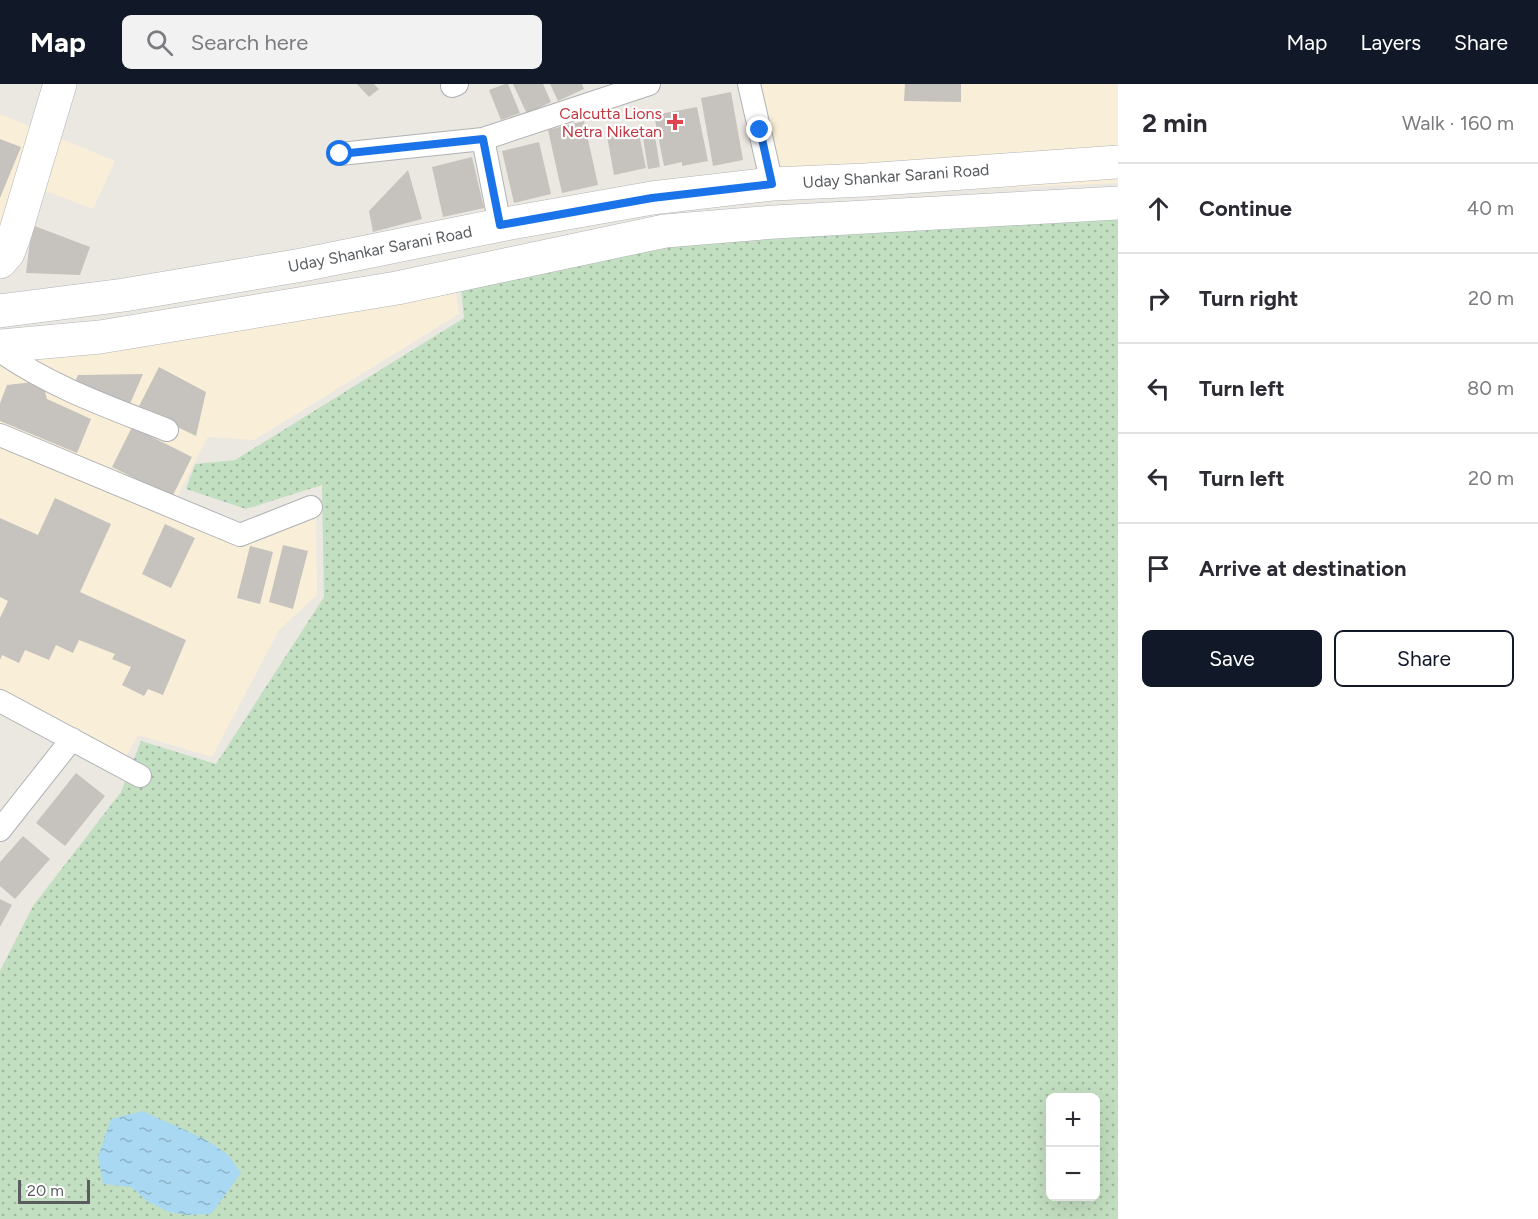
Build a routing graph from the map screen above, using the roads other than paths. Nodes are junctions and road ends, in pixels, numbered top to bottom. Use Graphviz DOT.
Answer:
graph roads {
  1 [pos="60,84"];
  2 [pos="649,84"];
  3 [pos="749,84"];
  4 [pos="483,139"];
  5 [pos="340,154"];
  6 [pos="1118,162"];
  7 [pos="772,184"];
  8 [pos="1118,203"];
  9 [pos="500,225"];
  10 [pos="3,262"];
  11 [pos="0,311"];
  12 [pos="0,346"];
  13 [pos="0,351"];
  14 [pos="167,430"];
  15 [pos="0,435"];
  16 [pos="311,507"];
  17 [pos="0,701"];
  18 [pos="72,739"];
  19 [pos="140,776"];
  20 [pos="0,830"];
  1 -- 10 [label="street"];
  2 -- 4 [label="street"];
  3 -- 7 [label="street"];
  4 -- 5 [label="street"];
  4 -- 9 [label="street"];
  6 -- 7 [label="street, Uday Shankar Sarani Road"];
  7 -- 9 [label="street, Uday Shankar Sarani Road"];
  8 -- 12 [label="street"];
  9 -- 11 [label="street, Uday Shankar Sarani Road"];
  13 -- 14 [label="street"];
  15 -- 16 [label="street"];
  17 -- 18 [label="street"];
  18 -- 19 [label="street"];
  18 -- 20 [label="street"];
}
